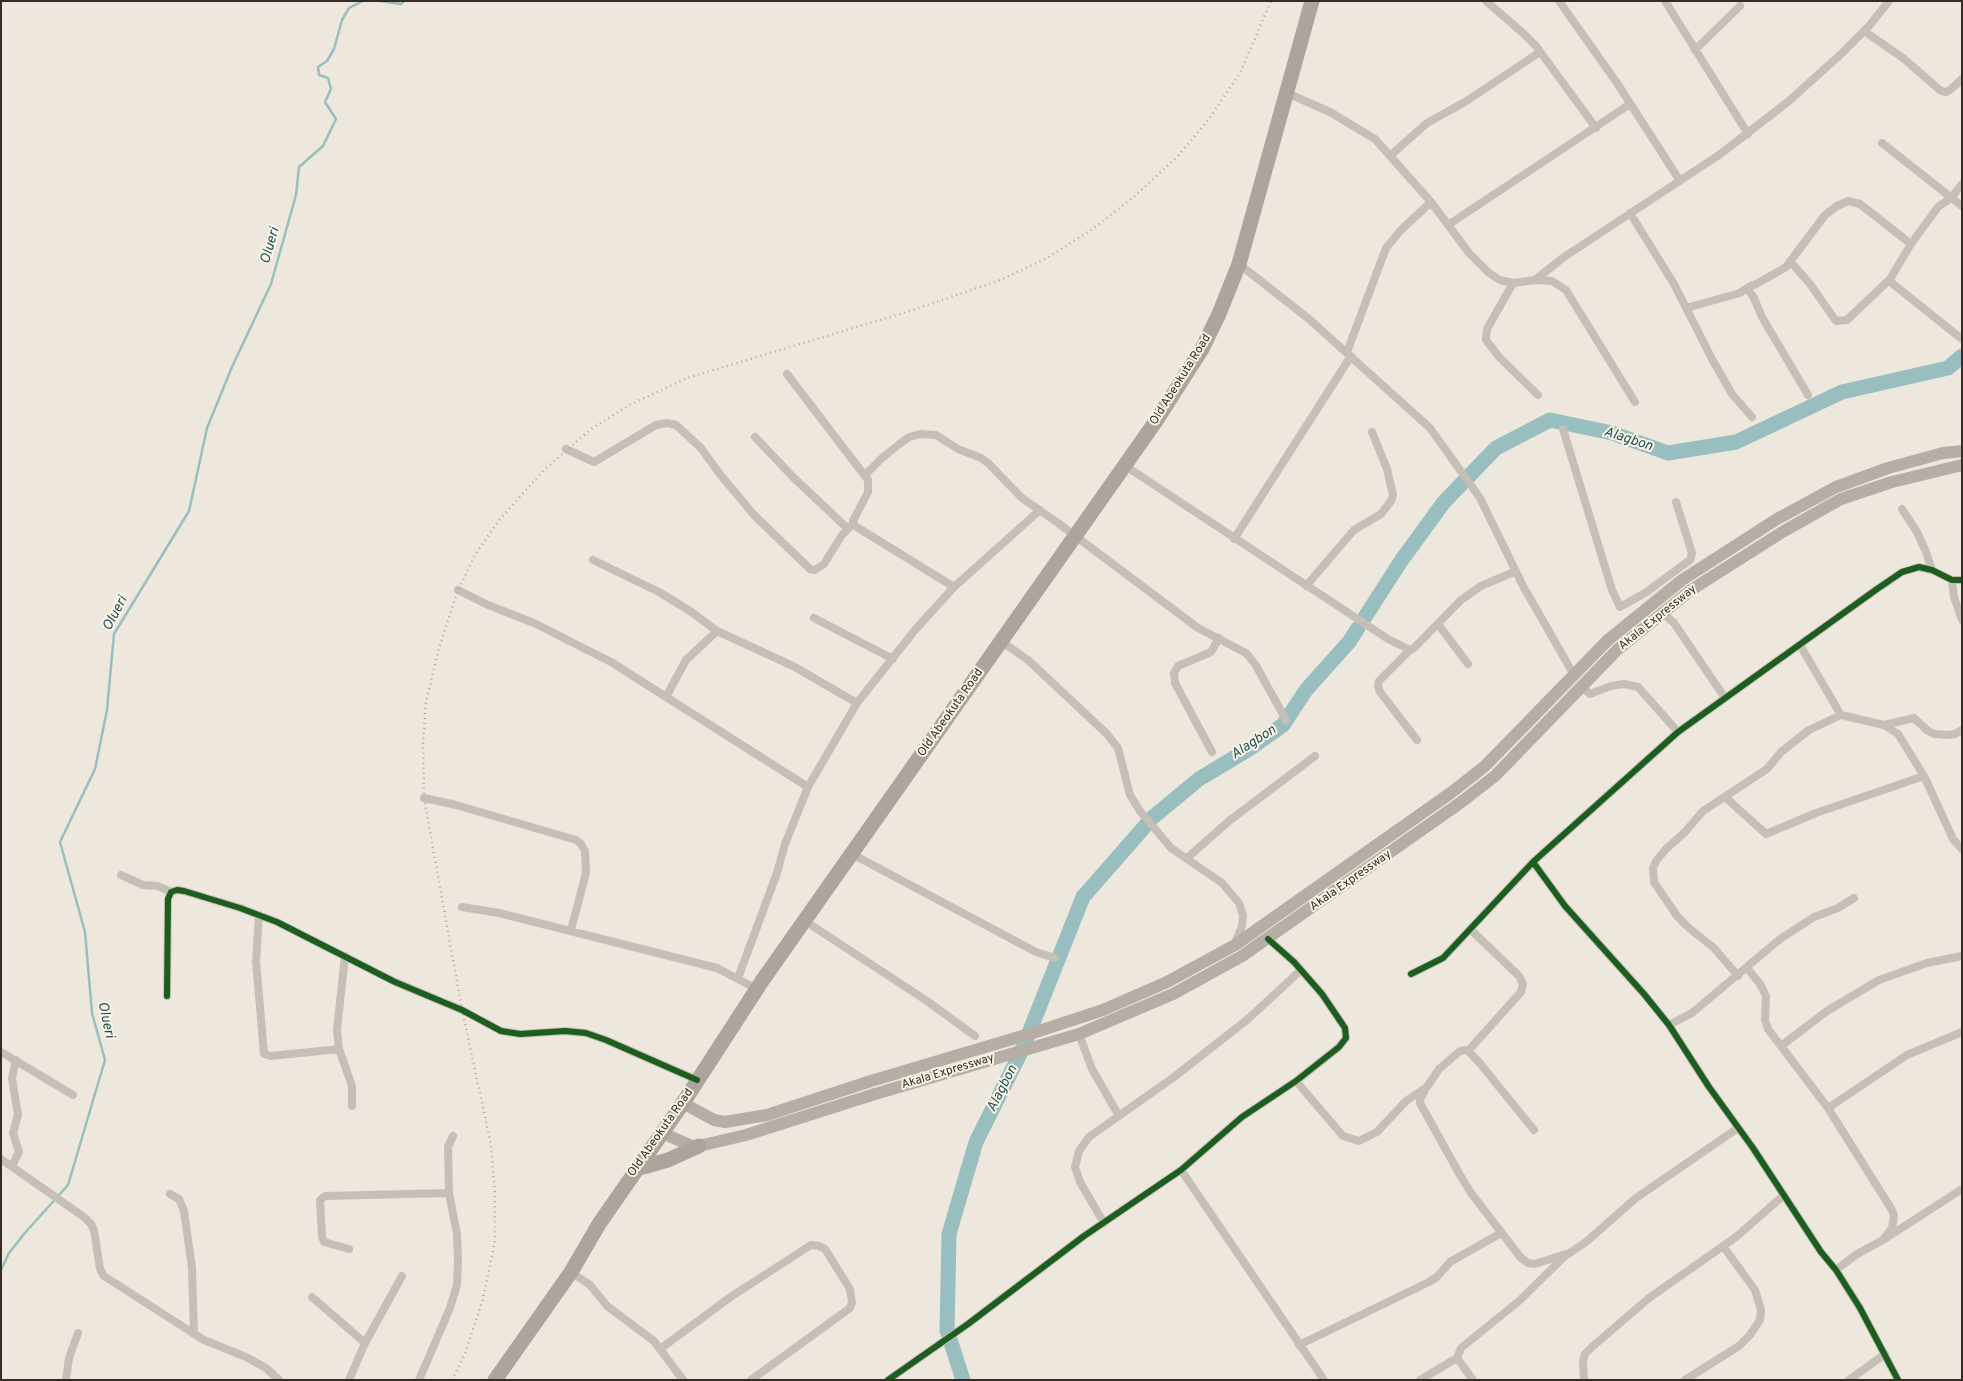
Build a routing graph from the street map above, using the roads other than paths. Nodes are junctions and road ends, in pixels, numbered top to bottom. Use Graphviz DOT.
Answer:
graph roads {
  1 [pos="1312,1"];
  2 [pos="1486,1"];
  3 [pos="1559,1"];
  4 [pos="1664,1"];
  5 [pos="1889,1"];
  6 [pos="1740,6"];
  7 [pos="1864,32"];
  8 [pos="1695,50"];
  9 [pos="1540,52"];
  10 [pos="1962,79"];
  11 [pos="1286,93"];
  12 [pos="1630,104"];
  13 [pos="1596,128"];
  14 [pos="1748,134"];
  15 [pos="1882,143"];
  16 [pos="1391,155"];
  17 [pos="1680,181"];
  18 [pos="1962,184"];
  19 [pos="1951,198"];
  20 [pos="1431,202"];
  21 [pos="1962,206"];
  22 [pos="1630,213"];
  23 [pos="1448,225"];
  24 [pos="1911,244"];
  25 [pos="1790,261"];
  26 [pos="1239,264"];
  27 [pos="1890,279"];
  28 [pos="1535,280"];
  29 [pos="1513,283"];
  30 [pos="1747,288"];
  31 [pos="1686,308"];
  32 [pos="1962,339"];
  33 [pos="1349,354"];
  34 [pos="786,374"];
  35 [pos="1538,395"];
  36 [pos="1808,395"];
  37 [pos="1635,402"];
  38 [pos="1752,417"];
  39 [pos="1562,429"];
  40 [pos="1372,432"];
  41 [pos="755,437"];
  42 [pos="566,449"];
  43 [pos="1962,450"];
  44 [pos="1962,465"];
  45 [pos="1124,466"];
  46 [pos="865,475"];
  47 [pos="1676,502"];
  48 [pos="1902,509"];
  49 [pos="1040,510"];
  50 [pos="1777,519"];
  51 [pos="851,527"];
  52 [pos="1784,531"];
  53 [pos="1075,536"];
  54 [pos="1234,539"];
  55 [pos="592,560"];
  56 [pos="1932,570"];
  57 [pos="1516,571"];
  58 [pos="1952,580"];
  59 [pos="1962,580"];
  60 [pos="1306,586"];
  61 [pos="954,587"];
  62 [pos="458,590"];
  63 [pos="1620,607"];
  64 [pos="1663,612"];
  65 [pos="814,618"];
  66 [pos="1962,620"];
  67 [pos="1628,623"];
  68 [pos="1438,624"];
  69 [pos="717,631"];
  70 [pos="1219,638"];
  71 [pos="1001,641"];
  72 [pos="1800,645"];
  73 [pos="1410,650"];
  74 [pos="892,658"];
  75 [pos="1468,664"];
  76 [pos="1574,675"];
  77 [pos="1582,687"];
  78 [pos="666,697"];
  79 [pos="1725,698"];
  80 [pos="857,703"];
  81 [pos="1842,715"];
  82 [pos="1286,720"];
  83 [pos="1884,725"];
  84 [pos="1962,730"];
  85 [pos="1678,732"];
  86 [pos="1417,740"];
  87 [pos="1212,752"];
  88 [pos="1315,756"];
  89 [pos="1924,776"];
  90 [pos="808,787"];
  91 [pos="1725,796"];
  92 [pos="424,798"];
  93 [pos="1962,849"];
  94 [pos="852,854"];
  95 [pos="1187,858"];
  96 [pos="1533,862"];
  97 [pos="121,875"];
  98 [pos="171,892"];
  99 [pos="1854,898"];
  100 [pos="462,907"];
  101 [pos="259,915"];
  102 [pos="805,921"];
  103 [pos="1470,929"];
  104 [pos="572,930"];
  105 [pos="1268,939"];
  106 [pos="1234,945"];
  107 [pos="344,956"];
  108 [pos="1242,956"];
  109 [pos="1962,956"];
  110 [pos="1055,958"];
  111 [pos="1748,968"];
  112 [pos="1301,970"];
  113 [pos="1411,974"];
  114 [pos="1738,976"];
  115 [pos="738,978"];
  116 [pos="756,990"];
  117 [pos="167,996"];
  118 [pos="1669,1025"];
  119 [pos="1962,1032"];
  120 [pos="1079,1034"];
  121 [pos="975,1036"];
  122 [pos="1781,1046"];
  123 [pos="339,1049"];
  124 [pos="1468,1051"];
  125 [pos="1,1052"];
  126 [pos="16,1060"];
  127 [pos="698,1080"];
  128 [pos="1296,1081"];
  129 [pos="1428,1087"];
  130 [pos="73,1095"];
  131 [pos="683,1103"];
  132 [pos="352,1106"];
  133 [pos="1828,1108"];
  134 [pos="1119,1116"];
  135 [pos="1738,1128"];
  136 [pos="1534,1130"];
  137 [pos="662,1133"];
  138 [pos="453,1136"];
  139 [pos="699,1146"];
  140 [pos="1,1159"];
  141 [pos="12,1166"];
  142 [pos="636,1169"];
  143 [pos="1181,1170"];
  144 [pos="1962,1189"];
  145 [pos="449,1193"];
  146 [pos="170,1194"];
  147 [pos="1784,1195"];
  148 [pos="1104,1223"];
  149 [pos="1501,1233"];
  150 [pos="1883,1240"];
  151 [pos="1723,1246"];
  152 [pos="349,1249"];
  153 [pos="1570,1252"];
  154 [pos="1836,1270"];
  155 [pos="571,1272"];
  156 [pos="402,1276"];
  157 [pos="312,1296"];
  158 [pos="78,1332"];
  159 [pos="194,1334"];
  160 [pos="365,1343"];
  161 [pos="1299,1344"];
  162 [pos="660,1349"];
  163 [pos="1885,1354"];
  164 [pos="1457,1358"];
  165 [pos="66,1380"];
  166 [pos="279,1380"];
  167 [pos="349,1380"];
  168 [pos="419,1380"];
  169 [pos="496,1380"];
  170 [pos="682,1380"];
  171 [pos="751,1380"];
  172 [pos="888,1380"];
  173 [pos="1324,1380"];
  174 [pos="1420,1380"];
  175 [pos="1473,1380"];
  176 [pos="1584,1380"];
  177 [pos="1685,1380"];
  178 [pos="1848,1380"];
  179 [pos="1898,1380"];
  1 -- 11 [label="highway, Old Abeokuta Road"];
  2 -- 9 [label="street"];
  3 -- 12 [label="street"];
  4 -- 8 [label="street"];
  5 -- 7 [label="street"];
  6 -- 8 [label="street"];
  7 -- 10 [label="street"];
  7 -- 14 [label="street"];
  8 -- 14 [label="street"];
  9 -- 13 [label="street"];
  9 -- 16 [label="street"];
  11 -- 16 [label="street"];
  11 -- 26 [label="highway, Old Abeokuta Road"];
  12 -- 13 [label="street"];
  12 -- 17 [label="street"];
  13 -- 23 [label="street"];
  14 -- 17 [label="street"];
  15 -- 19 [label="street"];
  16 -- 20 [label="street"];
  17 -- 22 [label="street"];
  18 -- 19 [label="street"];
  19 -- 21 [label="street"];
  19 -- 24 [label="street"];
  20 -- 23 [label="street"];
  20 -- 33 [label="street"];
  22 -- 28 [label="street"];
  22 -- 31 [label="street"];
  23 -- 29 [label="street"];
  24 -- 25 [label="street"];
  24 -- 27 [label="street"];
  25 -- 27 [label="street"];
  25 -- 30 [label="street"];
  26 -- 33 [label="street"];
  26 -- 45 [label="highway, Old Abeokuta Road"];
  27 -- 32 [label="street"];
  28 -- 29 [label="street"];
  28 -- 37 [label="street"];
  29 -- 35 [label="street"];
  30 -- 31 [label="street"];
  30 -- 36 [label="street"];
  31 -- 38 [label="street"];
  33 -- 54 [label="street"];
  33 -- 57 [label="street"];
  34 -- 46 [label="street"];
  39 -- 63 [label="street"];
  40 -- 60 [label="street"];
  41 -- 51 [label="street"];
  42 -- 51 [label="street"];
  43 -- 50 [label="main road, Akala Expressway"];
  44 -- 52 [label="main road, Akala Expressway"];
  45 -- 53 [label="highway, Old Abeokuta Road"];
  45 -- 54 [label="street"];
  46 -- 49 [label="street"];
  46 -- 51 [label="street"];
  47 -- 63 [label="street"];
  48 -- 56 [label="street"];
  49 -- 53 [label="street"];
  49 -- 61 [label="street"];
  50 -- 52 [label="main road"];
  50 -- 67 [label="main road, Akala Expressway"];
  51 -- 61 [label="street"];
  52 -- 64 [label="main road, Akala Expressway"];
  53 -- 70 [label="street"];
  53 -- 71 [label="highway, Old Abeokuta Road"];
  54 -- 60 [label="street"];
  55 -- 69 [label="street"];
  56 -- 58 [label="street"];
  56 -- 72 [label="street"];
  57 -- 68 [label="street"];
  57 -- 76 [label="street"];
  58 -- 59 [label="street"];
  58 -- 66 [label="street"];
  60 -- 73 [label="street"];
  61 -- 74 [label="street"];
  62 -- 78 [label="street"];
  63 -- 67 [label="street"];
  64 -- 77 [label="main road, Akala Expressway"];
  64 -- 79 [label="street"];
  65 -- 74 [label="street"];
  67 -- 76 [label="main road, Akala Expressway"];
  68 -- 73 [label="street"];
  68 -- 75 [label="street"];
  69 -- 78 [label="street"];
  69 -- 80 [label="street"];
  70 -- 82 [label="street"];
  70 -- 87 [label="street"];
  71 -- 94 [label="highway, Old Abeokuta Road"];
  71 -- 95 [label="street"];
  72 -- 79 [label="street"];
  72 -- 81 [label="street"];
  73 -- 86 [label="street"];
  74 -- 80 [label="street"];
  76 -- 106 [label="main road, Akala Expressway"];
  77 -- 85 [label="street"];
  77 -- 105 [label="main road, Akala Expressway"];
  78 -- 90 [label="street"];
  79 -- 85 [label="street"];
  80 -- 90 [label="street"];
  81 -- 83 [label="street"];
  81 -- 91 [label="street"];
  83 -- 84 [label="street"];
  83 -- 89 [label="street"];
  85 -- 96 [label="street"];
  88 -- 95 [label="street"];
  89 -- 91 [label="street"];
  89 -- 93 [label="street"];
  90 -- 115 [label="street"];
  91 -- 114 [label="street"];
  92 -- 104 [label="street"];
  94 -- 102 [label="highway, Old Abeokuta Road"];
  94 -- 110 [label="street"];
  95 -- 106 [label="street"];
  96 -- 103 [label="street"];
  96 -- 118 [label="street"];
  97 -- 98 [label="street"];
  98 -- 101 [label="street"];
  98 -- 117 [label="street"];
  99 -- 111 [label="street"];
  100 -- 104 [label="street"];
  101 -- 107 [label="street"];
  101 -- 123 [label="street"];
  102 -- 116 [label="highway, Old Abeokuta Road"];
  102 -- 121 [label="street"];
  103 -- 113 [label="street"];
  103 -- 124 [label="street"];
  104 -- 115 [label="street"];
  105 -- 108 [label="main road, Akala Expressway"];
  105 -- 112 [label="street"];
  106 -- 108 [label="main road"];
  106 -- 131 [label="main road, Akala Expressway"];
  107 -- 123 [label="street"];
  107 -- 127 [label="street"];
  108 -- 120 [label="main road, Akala Expressway"];
  109 -- 122 [label="street"];
  111 -- 114 [label="street"];
  111 -- 122 [label="street"];
  112 -- 128 [label="street"];
  112 -- 134 [label="street"];
  114 -- 118 [label="street"];
  115 -- 116 [label="street"];
  116 -- 127 [label="highway, Old Abeokuta Road"];
  118 -- 135 [label="street"];
  119 -- 133 [label="street"];
  120 -- 134 [label="street"];
  120 -- 139 [label="main road, Akala Expressway"];
  122 -- 133 [label="street"];
  123 -- 132 [label="street"];
  124 -- 129 [label="street"];
  124 -- 136 [label="street"];
  125 -- 126 [label="street"];
  126 -- 130 [label="street"];
  126 -- 141 [label="street"];
  127 -- 131 [label="highway, Old Abeokuta Road"];
  128 -- 129 [label="street"];
  128 -- 143 [label="street"];
  129 -- 149 [label="street"];
  131 -- 137 [label="highway, Old Abeokuta Road"];
  133 -- 150 [label="street"];
  134 -- 148 [label="street"];
  135 -- 147 [label="street"];
  135 -- 153 [label="street"];
  137 -- 139 [label="main road"];
  137 -- 142 [label="highway, Old Abeokuta Road"];
  138 -- 145 [label="street"];
  139 -- 142 [label="highway"];
  140 -- 141 [label="street"];
  141 -- 159 [label="street"];
  142 -- 155 [label="highway, Old Abeokuta Road"];
  143 -- 148 [label="street"];
  143 -- 161 [label="street"];
  144 -- 150 [label="street"];
  145 -- 152 [label="street"];
  145 -- 168 [label="street"];
  146 -- 159 [label="street"];
  147 -- 151 [label="street"];
  147 -- 154 [label="street"];
  148 -- 172 [label="street"];
  149 -- 153 [label="street"];
  149 -- 161 [label="street"];
  150 -- 154 [label="street"];
  151 -- 176 [label="street"];
  151 -- 177 [label="street"];
  153 -- 164 [label="street"];
  154 -- 163 [label="street"];
  155 -- 162 [label="street"];
  155 -- 169 [label="highway, Old Abeokuta Road"];
  156 -- 160 [label="street"];
  157 -- 160 [label="street"];
  158 -- 165 [label="street"];
  159 -- 166 [label="street"];
  160 -- 167 [label="street"];
  161 -- 173 [label="street"];
  162 -- 170 [label="street"];
  162 -- 171 [label="street"];
  163 -- 178 [label="street"];
  163 -- 179 [label="street"];
  164 -- 174 [label="street"];
  164 -- 175 [label="street"];
}
